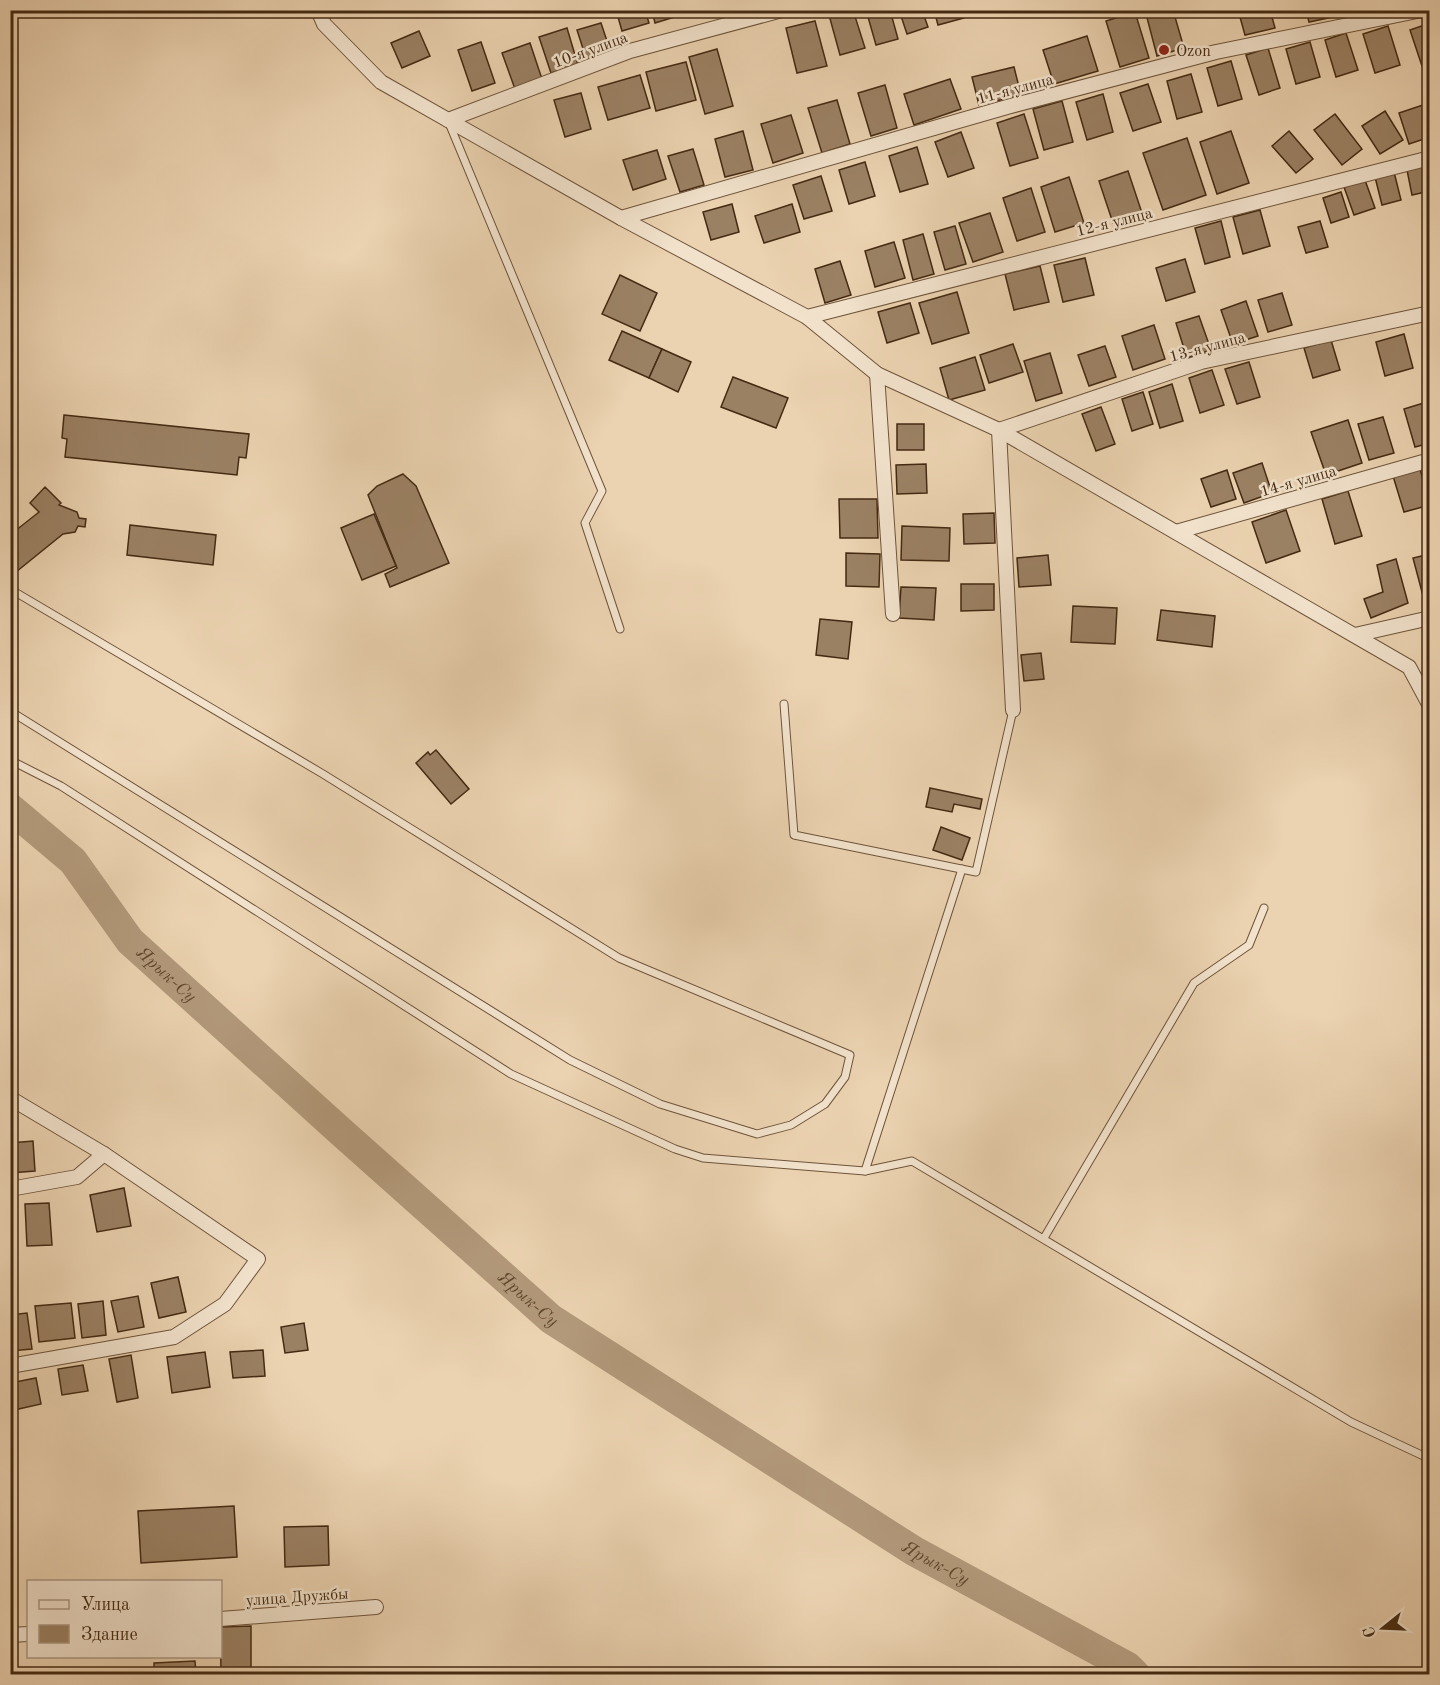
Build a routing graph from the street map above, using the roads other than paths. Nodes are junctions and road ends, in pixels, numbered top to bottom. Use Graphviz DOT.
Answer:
graph roads {
  1 [pos="318,10"];
  2 [pos="783,10"];
  3 [pos="1422,10"];
  4 [pos="448,120"];
  5 [pos="1430,158"];
  6 [pos="621,218"];
  7 [pos="1430,313"];
  8 [pos="807,317"];
  9 [pos="877,375"];
  10 [pos="999,430"];
  11 [pos="1430,460"];
  12 [pos="1176,532"];
  13 [pos="11,589"];
  14 [pos="893,614"];
  15 [pos="1430,618"];
  16 [pos="620,628"];
  17 [pos="1355,635"];
  18 [pos="784,704"];
  19 [pos="1430,706"];
  20 [pos="1013,710"];
  21 [pos="10,711"];
  22 [pos="10,760"];
  23 [pos="962,869"];
  24 [pos="1264,908"];
  25 [pos="10,1098"];
  26 [pos="104,1154"];
  27 [pos="865,1171"];
  28 [pos="10,1189"];
  29 [pos="1044,1239"];
  30 [pos="10,1366"];
  31 [pos="1430,1459"];
  32 [pos="376,1607"];
  33 [pos="222,1619"];
  34 [pos="27,1634"];
  35 [pos="10,1635"];
  1 -- 4 [label="street"];
  2 -- 4 [label="street, 10-я улица"];
  3 -- 6 [label="street, 11-я улица"];
  4 -- 6 [label="street"];
  4 -- 16 [label="lane"];
  5 -- 8 [label="street, 12-я улица"];
  6 -- 8 [label="street"];
  7 -- 10 [label="street, 13-я улица"];
  8 -- 9 [label="street"];
  9 -- 10 [label="street"];
  9 -- 14 [label="street"];
  10 -- 12 [label="street"];
  10 -- 20 [label="street"];
  11 -- 12 [label="street, 14-я улица"];
  12 -- 17 [label="street"];
  13 -- 21 [label="lane"];
  15 -- 17 [label="street"];
  17 -- 19 [label="street"];
  18 -- 23 [label="lane"];
  20 -- 23 [label="lane"];
  22 -- 27 [label="lane"];
  23 -- 27 [label="lane"];
  24 -- 29 [label="lane"];
  25 -- 26 [label="street"];
  26 -- 28 [label="street"];
  26 -- 30 [label="street"];
  27 -- 29 [label="lane"];
  29 -- 31 [label="lane"];
  32 -- 33 [label="street, улица Дружбы"];
  34 -- 35 [label="street"];
}
